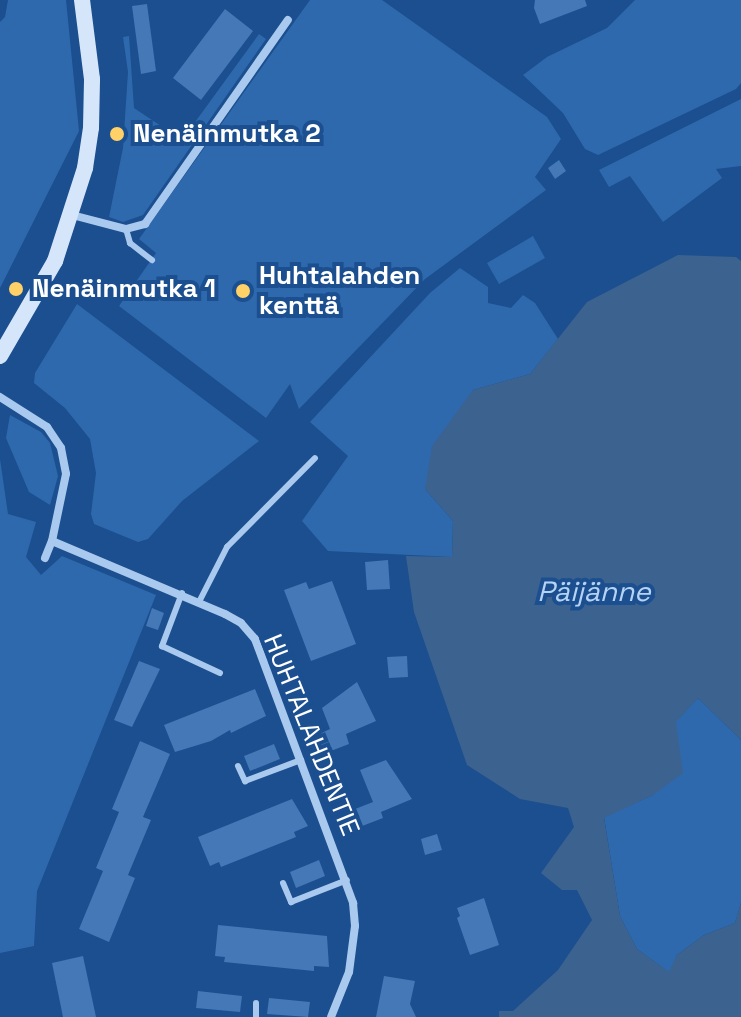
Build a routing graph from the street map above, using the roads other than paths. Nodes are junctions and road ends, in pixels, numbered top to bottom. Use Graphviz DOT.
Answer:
graph roads {
  1 [pos="82,0"];
  2 [pos="288,20"];
  3 [pos="72,215"];
  4 [pos="126,229"];
  5 [pos="152,260"];
  6 [pos="0,356"];
  7 [pos="0,397"];
  8 [pos="315,458"];
  9 [pos="52,541"];
  10 [pos="45,558"];
  11 [pos="182,593"];
  12 [pos="199,602"];
  13 [pos="220,673"];
  14 [pos="301,760"];
  15 [pos="238,766"];
  16 [pos="347,880"];
  17 [pos="283,883"];
  18 [pos="256,1003"];
  19 [pos="256,1017"];
  20 [pos="331,1017"];
  1 -- 3 [label="street"];
  2 -- 4 [label="street"];
  3 -- 4 [label="street"];
  3 -- 6 [label="street"];
  4 -- 5 [label="lane"];
  7 -- 9 [label="street"];
  8 -- 12 [label="lane"];
  9 -- 10 [label="street"];
  9 -- 11 [label="street, HUHTALAHDENTIE"];
  11 -- 12 [label="street, HUHTALAHDENTIE"];
  11 -- 13 [label="lane"];
  12 -- 14 [label="street, HUHTALAHDENTIE"];
  14 -- 15 [label="lane"];
  14 -- 16 [label="street, HUHTALAHDENTIE"];
  16 -- 17 [label="lane"];
  16 -- 20 [label="street, HUHTALAHDENTIE"];
  18 -- 19 [label="lane"];
}
